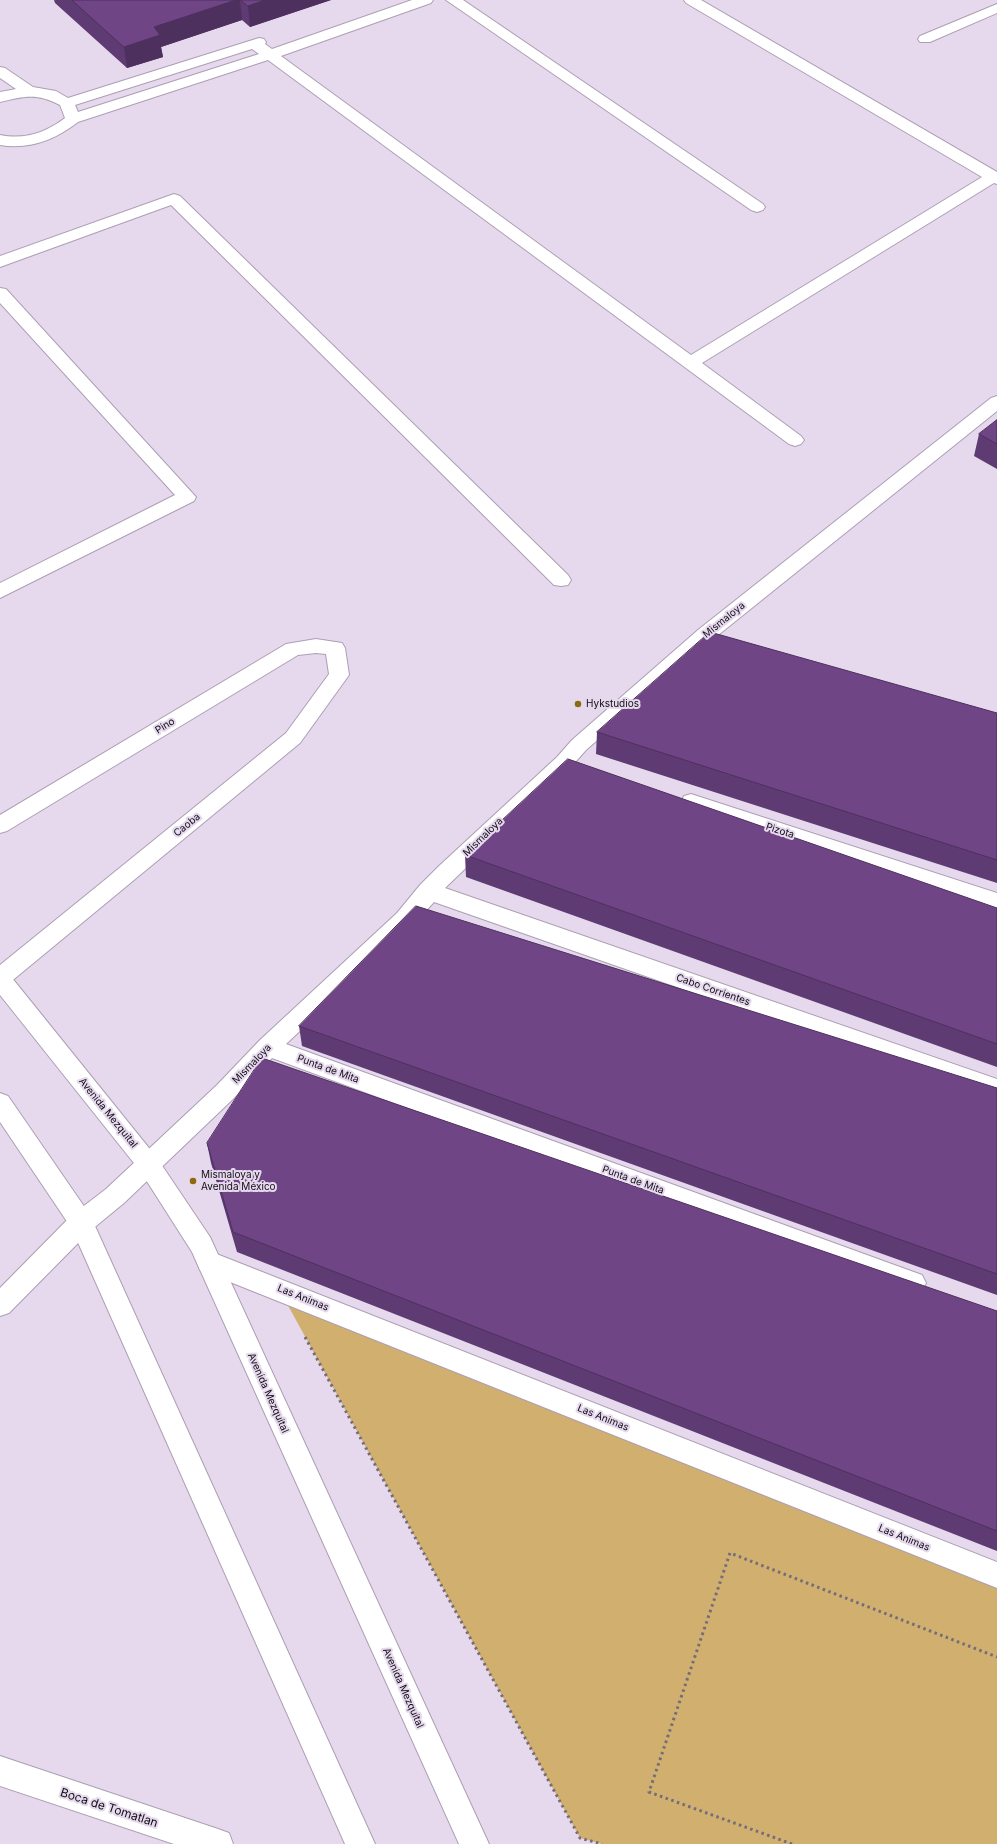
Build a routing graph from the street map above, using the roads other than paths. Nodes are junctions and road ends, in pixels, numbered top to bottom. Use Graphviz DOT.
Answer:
graph roads {
  1 [pos="426,0"];
  2 [pos="453,0"];
  3 [pos="691,0"];
  4 [pos="997,8"];
  5 [pos="925,40"];
  6 [pos="270,55"];
  7 [pos="0,71"];
  8 [pos="29,91"];
  9 [pos="0,97"];
  10 [pos="67,103"];
  11 [pos="73,119"];
  12 [pos="1,141"];
  13 [pos="995,178"];
  14 [pos="757,207"];
  15 [pos="0,262"];
  16 [pos="0,292"];
  17 [pos="689,364"];
  18 [pos="994,407"];
  19 [pos="795,440"];
  20 [pos="561,580"];
  21 [pos="0,591"];
  22 [pos="706,635"];
  23 [pos="728,642"];
  24 [pos="335,648"];
  25 [pos="564,762"];
  26 [pos="587,769"];
  27 [pos="670,796"];
  28 [pos="0,825"];
  29 [pos="428,891"];
  30 [pos="997,901"];
  31 [pos="0,979"];
  32 [pos="268,1047"];
  33 [pos="997,1089"];
  34 [pos="0,1103"];
  35 [pos="149,1165"];
  36 [pos="81,1223"];
  37 [pos="209,1262"];
  38 [pos="930,1289"];
  39 [pos="0,1305"];
  40 [pos="997,1575"];
  41 [pos="0,1771"];
  42 [pos="218,1844"];
  43 [pos="360,1844"];
  44 [pos="474,1844"];
  1 -- 6 [label="street"];
  2 -- 14 [label="street"];
  3 -- 13 [label="street"];
  4 -- 5 [label="street"];
  6 -- 10 [label="street"];
  6 -- 11 [label="street"];
  6 -- 17 [label="street"];
  7 -- 8 [label="street"];
  8 -- 9 [label="street"];
  8 -- 10 [label="street"];
  10 -- 11 [label="street"];
  11 -- 12 [label="street"];
  13 -- 17 [label="street"];
  15 -- 20 [label="street"];
  16 -- 21 [label="street"];
  17 -- 19 [label="street"];
  18 -- 22 [label="street, Mismaloya"];
  22 -- 23 [label="street"];
  22 -- 25 [label="street, Mismaloya"];
  24 -- 28 [label="street, Pino"];
  24 -- 31 [label="street, Caoba"];
  25 -- 26 [label="street"];
  25 -- 29 [label="street, Mismaloya"];
  27 -- 30 [label="street, Pizota"];
  29 -- 32 [label="street, Mismaloya"];
  29 -- 33 [label="street, Cabo Corrientes"];
  31 -- 35 [label="street, Avenida Mezquital"];
  32 -- 35 [label="street, Mismaloya"];
  32 -- 38 [label="street, Punta de Mita"];
  34 -- 36 [label="street"];
  35 -- 36 [label="street, Mismaloya"];
  35 -- 37 [label="street, Avenida Mezquital"];
  36 -- 39 [label="street, Mismaloya"];
  36 -- 43 [label="street"];
  37 -- 40 [label="street, Las Animas"];
  37 -- 44 [label="street, Avenida Mezquital"];
  41 -- 42 [label="street, Boca de Tomatlan"];
}
